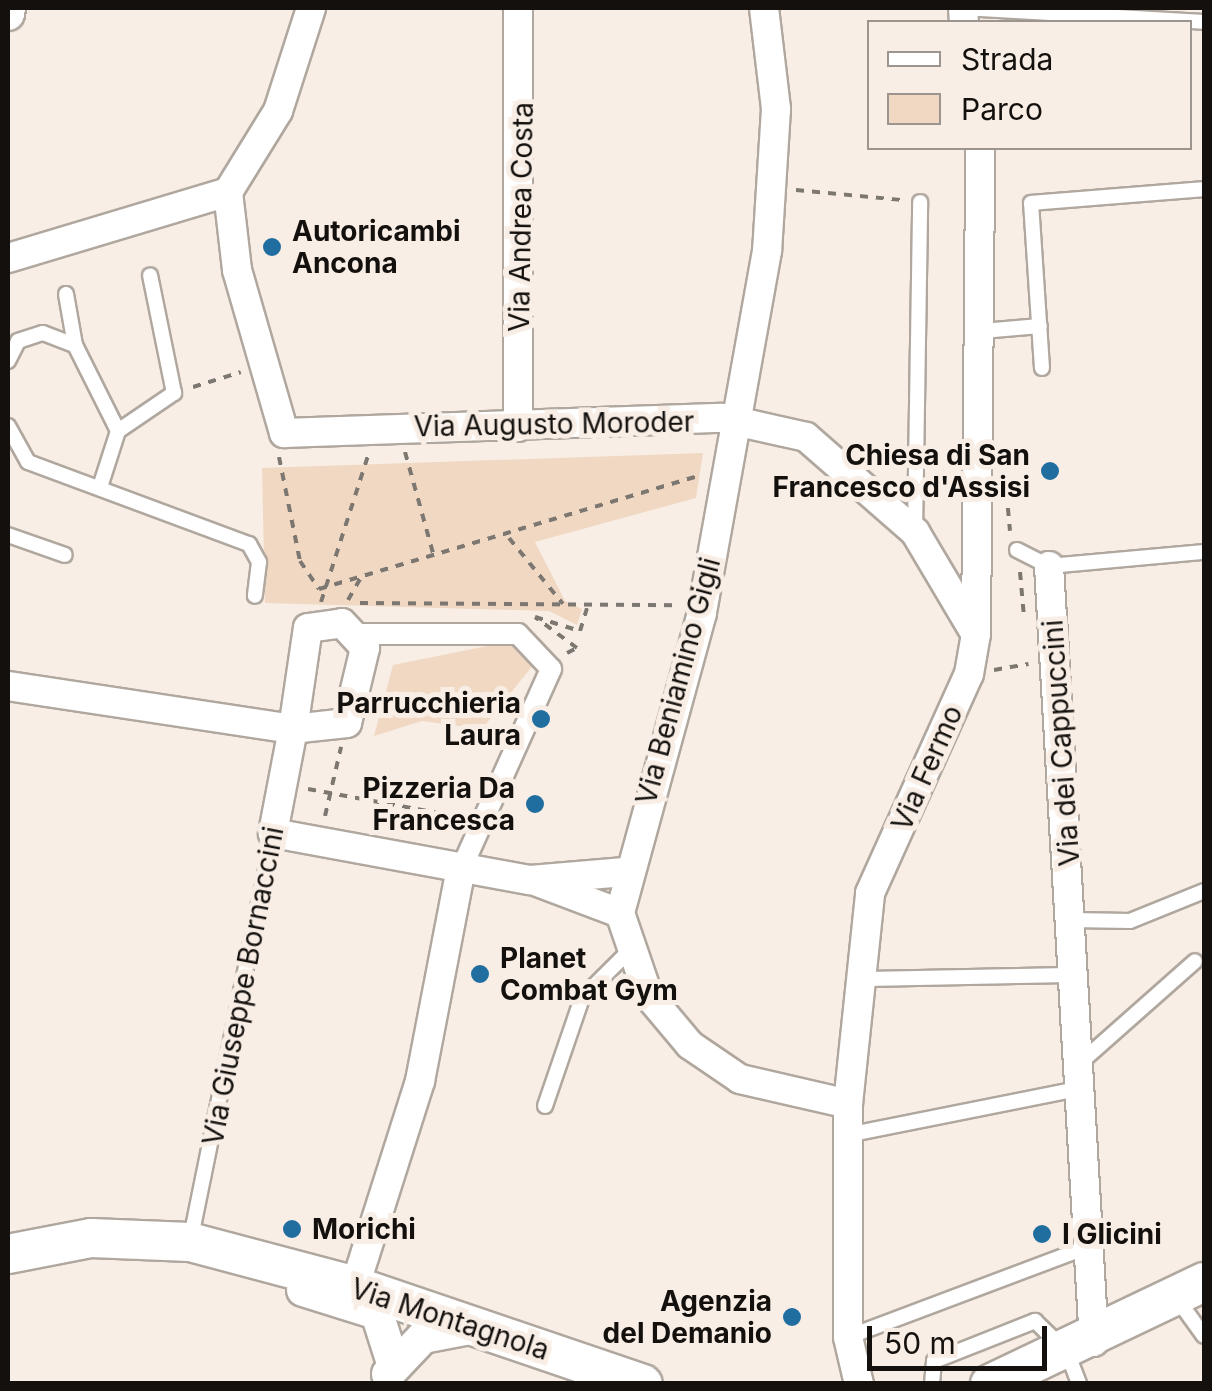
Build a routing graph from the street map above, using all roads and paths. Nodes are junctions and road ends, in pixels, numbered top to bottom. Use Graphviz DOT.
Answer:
graph roads {
  1 [pos="310,8"];
  2 [pos="518,8"];
  3 [pos="764,8"];
  4 [pos="963,8"];
  5 [pos="1170,20"];
  6 [pos="980,150"];
  7 [pos="1204,189"];
  8 [pos="794,190"];
  9 [pos="228,192"];
  10 [pos="920,202"];
  11 [pos="8,258"];
  12 [pos="150,276"];
  13 [pos="66,294"];
  14 [pos="1040,326"];
  15 [pos="982,331"];
  16 [pos="75,346"];
  17 [pos="8,361"];
  18 [pos="1042,368"];
  19 [pos="246,370"];
  20 [pos="174,392"];
  21 [pos="738,419"];
  22 [pos="8,426"];
  23 [pos="518,427"];
  24 [pos="390,428"];
  25 [pos="118,430"];
  26 [pos="284,433"];
  27 [pos="728,480"];
  28 [pos="100,484"];
  29 [pos="915,532"];
  30 [pos="8,534"];
  31 [pos="508,538"];
  32 [pos="1018,550"];
  33 [pos="1204,552"];
  34 [pos="64,554"];
  35 [pos="434,556"];
  36 [pos="1050,566"];
  37 [pos="365,570"];
  38 [pos="319,589"];
  39 [pos="255,596"];
  40 [pos="563,604"];
  41 [pos="588,604"];
  42 [pos="702,612"];
  43 [pos="528,630"];
  44 [pos="360,634"];
  45 [pos="976,634"];
  46 [pos="1028,664"];
  47 [pos="969,674"];
  48 [pos="8,686"];
  49 [pos="347,722"];
  50 [pos="293,729"];
  51 [pos="283,784"];
  52 [pos="330,793"];
  53 [pos="481,820"];
  54 [pos="274,833"];
  55 [pos="320,840"];
  56 [pos="461,869"];
  57 [pos="624,872"];
  58 [pos="530,880"];
  59 [pos="1204,891"];
  60 [pos="620,913"];
  61 [pos="1072,920"];
  62 [pos="629,952"];
  63 [pos="1196,960"];
  64 [pos="1074,974"];
  65 [pos="861,979"];
  66 [pos="1081,1075"];
  67 [pos="848,1104"];
  68 [pos="544,1106"];
  69 [pos="852,1134"];
  70 [pos="190,1242"];
  71 [pos="1088,1246"];
  72 [pos="8,1254"];
  73 [pos="256,1260"];
  74 [pos="355,1286"];
  75 [pos="1191,1291"];
  76 [pos="475,1327"];
  77 [pos="1204,1336"];
  78 [pos="848,1338"];
  79 [pos="1080,1359"];
  80 [pos="388,1374"];
  81 [pos="642,1384"];
  82 [pos="859,1384"];
  83 [pos="932,1384"];
  84 [pos="990,1384"];
  1 -- 9 [label="street"];
  2 -- 23 [label="street, Via Andrea Costa"];
  3 -- 21 [label="street, Via Beniamino Gigli"];
  4 -- 5 [label="lane"];
  6 -- 15 [label="street, Via Fermo"];
  7 -- 14 [label="lane"];
  8 -- 10 [label="path"];
  9 -- 11 [label="street"];
  9 -- 26 [label="street"];
  10 -- 29 [label="lane"];
  12 -- 20 [label="lane"];
  13 -- 16 [label="lane"];
  14 -- 15 [label="lane"];
  14 -- 18 [label="lane"];
  15 -- 45 [label="street, Via Fermo"];
  16 -- 17 [label="lane"];
  16 -- 25 [label="lane"];
  19 -- 20 [label="path"];
  20 -- 25 [label="lane"];
  21 -- 23 [label="street, Via Augusto Moroder"];
  21 -- 27 [label="street, Via Beniamino Gigli"];
  21 -- 29 [label="street, Via Augusto Moroder"];
  22 -- 28 [label="lane"];
  23 -- 24 [label="street, Via Augusto Moroder"];
  24 -- 26 [label="street, Via Augusto Moroder"];
  24 -- 35 [label="path"];
  24 -- 38 [label="path"];
  25 -- 28 [label="lane"];
  26 -- 38 [label="path"];
  27 -- 31 [label="path"];
  27 -- 42 [label="street, Via Beniamino Gigli"];
  28 -- 39 [label="lane"];
  29 -- 45 [label="street, Via Augusto Moroder"];
  30 -- 34 [label="lane"];
  31 -- 35 [label="path"];
  31 -- 40 [label="path"];
  32 -- 36 [label="lane"];
  33 -- 36 [label="lane"];
  35 -- 37 [label="path"];
  36 -- 61 [label="street, Via dei Cappuccini"];
  37 -- 38 [label="path"];
  37 -- 40 [label="path"];
  40 -- 41 [label="path"];
  41 -- 42 [label="path"];
  41 -- 43 [label="path"];
  42 -- 57 [label="street, Via Beniamino Gigli"];
  43 -- 44 [label="street"];
  43 -- 53 [label="street"];
  44 -- 49 [label="street"];
  44 -- 50 [label="street, Via Giuseppe Bornaccini"];
  45 -- 47 [label="street, Via Fermo"];
  46 -- 47 [label="path"];
  47 -- 65 [label="street, Via Fermo"];
  48 -- 50 [label="street"];
  49 -- 50 [label="street"];
  49 -- 52 [label="path"];
  50 -- 51 [label="street, Via Giuseppe Bornaccini"];
  51 -- 52 [label="path"];
  51 -- 54 [label="street, Via Giuseppe Bornaccini"];
  52 -- 53 [label="path"];
  52 -- 55 [label="path"];
  53 -- 56 [label="street"];
  54 -- 55 [label="street"];
  54 -- 70 [label="lane, Via Giuseppe Bornaccini"];
  55 -- 56 [label="street"];
  56 -- 58 [label="street"];
  56 -- 74 [label="street"];
  57 -- 58 [label="street"];
  57 -- 60 [label="street, Via Beniamino Gigli"];
  58 -- 60 [label="street"];
  59 -- 61 [label="lane"];
  60 -- 62 [label="street, Via Beniamino Gigli"];
  61 -- 64 [label="street, Via dei Cappuccini"];
  62 -- 67 [label="street, Via Beniamino Gigli"];
  62 -- 68 [label="lane"];
  63 -- 66 [label="lane"];
  64 -- 65 [label="lane"];
  64 -- 66 [label="street, Via dei Cappuccini"];
  65 -- 67 [label="street, Via Fermo"];
  66 -- 69 [label="lane"];
  66 -- 71 [label="street, Via dei Cappuccini"];
  67 -- 69 [label="street, Via Fermo"];
  69 -- 78 [label="street, Via Fermo"];
  70 -- 72 [label="main road, Via Montagnola"];
  70 -- 73 [label="main road, Via Montagnola"];
  71 -- 78 [label="lane"];
  71 -- 79 [label="street, Via dei Cappuccini"];
  73 -- 74 [label="main road, Via Montagnola"];
  73 -- 80 [label="street, Via Montagnola"];
  74 -- 76 [label="main road, Via Montagnola"];
  75 -- 77 [label="lane"];
  75 -- 79 [label="main road"];
  76 -- 80 [label="street"];
  76 -- 81 [label="main road, Via Montagnola"];
  78 -- 82 [label="street, Via Fermo"];
  79 -- 83 [label="lane"];
  79 -- 84 [label="main road"];
}
